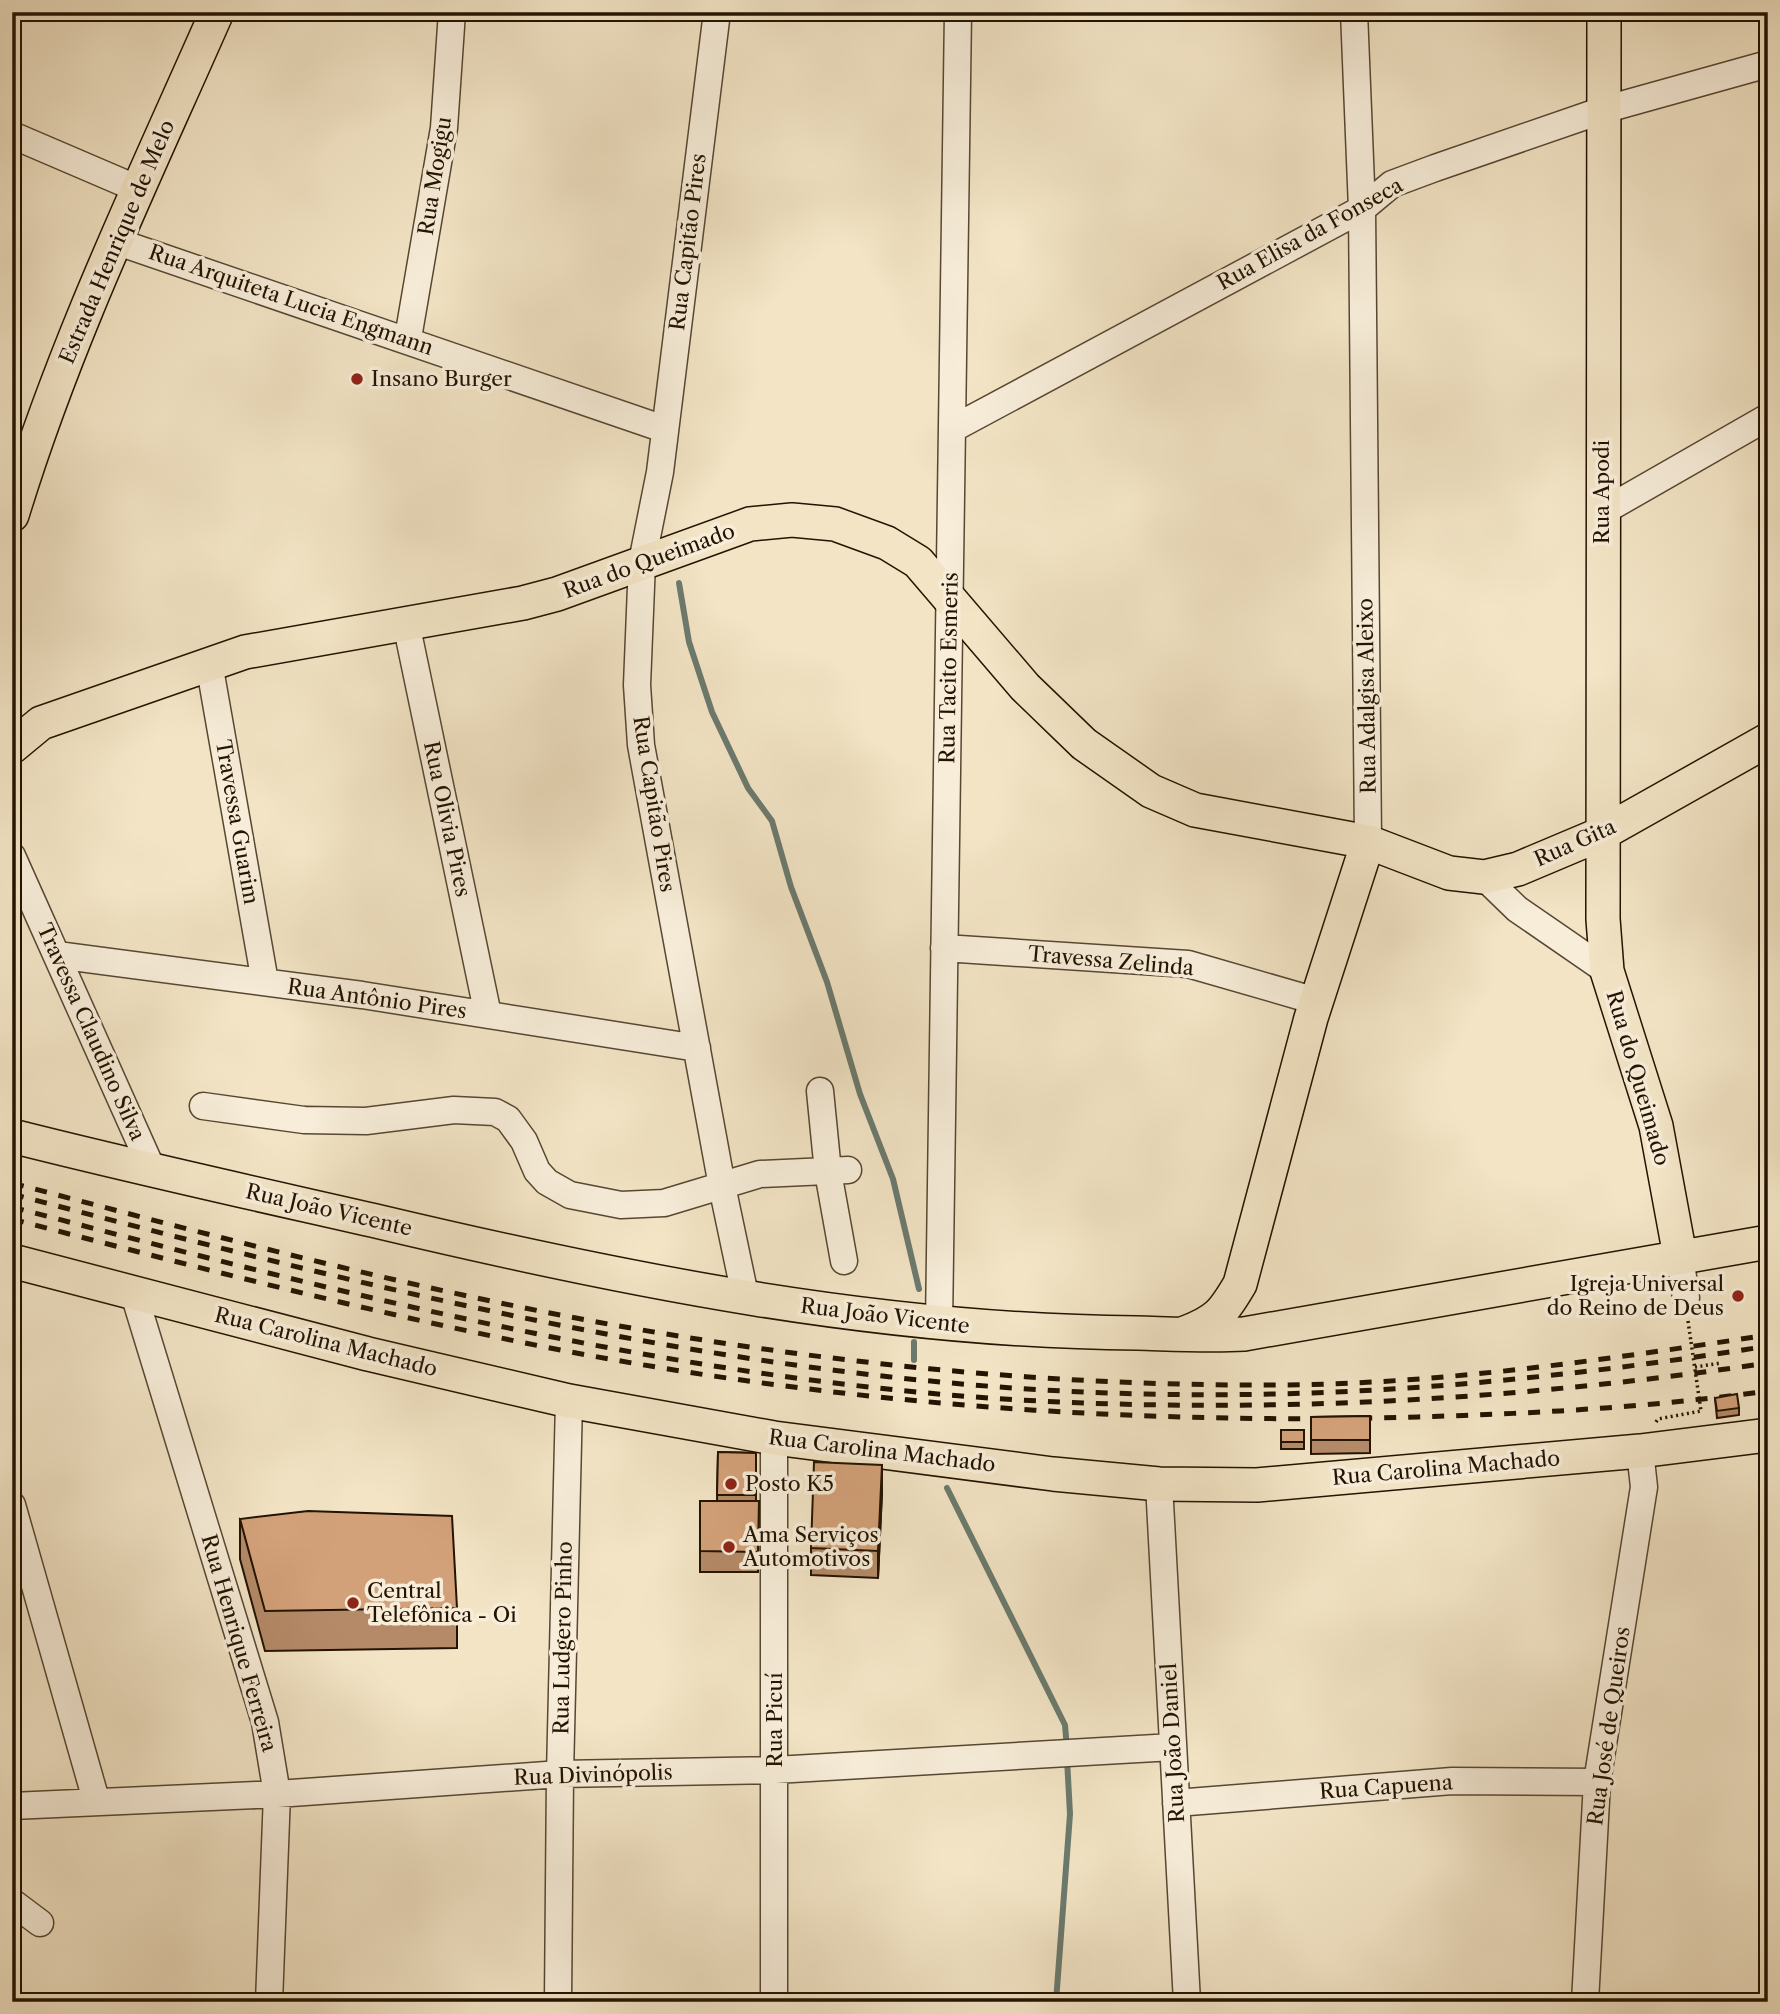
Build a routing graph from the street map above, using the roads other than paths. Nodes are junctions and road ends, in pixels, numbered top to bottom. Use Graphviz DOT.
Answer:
graph roads {
  1 [pos="217,12"];
  2 [pos="452,12"];
  3 [pos="717,12"];
  4 [pos="958,12"];
  5 [pos="1354,12"];
  6 [pos="1604,12"];
  7 [pos="1768,64"];
  8 [pos="1603,110"];
  9 [pos="12,135"];
  10 [pos="138,189"];
  11 [pos="1362,209"];
  12 [pos="115,241"];
  13 [pos="408,338"];
  14 [pos="1768,417"];
  15 [pos="954,428"];
  16 [pos="664,429"];
  17 [pos="21,451"];
  18 [pos="1602,512"];
  19 [pos="12,515"];
  20 [pos="642,562"];
  21 [pos="949,599"];
  22 [pos="406,623"];
  23 [pos="209,663"];
  24 [pos="26,726"];
  25 [pos="1768,740"];
  26 [pos="12,747"];
  27 [pos="1601,834"];
  28 [pos="1368,842"];
  29 [pos="12,856"];
  30 [pos="1484,877"];
  31 [pos="944,948"];
  32 [pos="57,955"];
  33 [pos="1607,971"];
  34 [pos="265,982"];
  35 [pos="1316,1001"];
  36 [pos="488,1015"];
  37 [pos="697,1048"];
  38 [pos="820,1091"];
  39 [pos="203,1106"];
  40 [pos="12,1136"];
  41 [pos="152,1169"];
  42 [pos="838,1171"];
  43 [pos="722,1186"];
  44 [pos="1768,1242"];
  45 [pos="1680,1256"];
  46 [pos="12,1261"];
  47 [pos="844,1261"];
  48 [pos="1240,1284"];
  49 [pos="134,1294"];
  50 [pos="746,1300"];
  51 [pos="1687,1303"];
  52 [pos="939,1324"];
  53 [pos="1272,1330"];
  54 [pos="1184,1334"];
  55 [pos="569,1401"];
  56 [pos="1768,1434"];
  57 [pos="774,1438"];
  58 [pos="1640,1451"];
  59 [pos="1159,1484"];
  60 [pos="12,1505"];
  61 [pos="1173,1747"];
  62 [pos="775,1770"];
  63 [pos="560,1774"];
  64 [pos="1597,1782"];
  65 [pos="277,1794"];
  66 [pos="96,1800"];
  67 [pos="1176,1803"];
  68 [pos="12,1807"];
  69 [pos="12,1902"];
  70 [pos="40,1923"];
  71 [pos="269,2002"];
  72 [pos="558,2002"];
  73 [pos="774,2002"];
  74 [pos="1187,2002"];
  75 [pos="1585,2002"];
  1 -- 10 [label="main road, Estrada Henrique de Melo"];
  2 -- 13 [label="street, Rua Mogigu"];
  3 -- 16 [label="street, Rua Capitão Pires"];
  4 -- 15 [label="street, Rua Tacito Esmeris"];
  5 -- 11 [label="street, Rua Adalgisa Aleixo"];
  6 -- 8 [label="main road, Rua Apodi"];
  7 -- 8 [label="street, Rua Elisa da Fonseca"];
  8 -- 11 [label="street, Rua Elisa da Fonseca"];
  8 -- 18 [label="main road, Rua Apodi"];
  9 -- 10 [label="street"];
  10 -- 12 [label="main road, Estrada Henrique de Melo"];
  11 -- 15 [label="street, Rua Elisa da Fonseca"];
  11 -- 28 [label="street, Rua Adalgisa Aleixo"];
  12 -- 13 [label="street, Rua Arquiteta Lucia Engmann"];
  12 -- 17 [label="main road, Estrada Henrique de Melo"];
  13 -- 16 [label="street, Rua Arquiteta Lucia Engmann"];
  14 -- 18 [label="street"];
  15 -- 21 [label="street, Rua Tacito Esmeris"];
  16 -- 20 [label="street, Rua Capitão Pires"];
  17 -- 19 [label="main road, Estrada Henrique de Melo"];
  18 -- 27 [label="main road, Rua Apodi"];
  20 -- 21 [label="main road, Rua do Queimado"];
  20 -- 22 [label="main road, Rua do Queimado"];
  20 -- 37 [label="street, Rua Capitão Pires"];
  21 -- 28 [label="main road, Rua do Queimado"];
  21 -- 31 [label="street, Rua Tacito Esmeris"];
  22 -- 23 [label="main road, Rua do Queimado"];
  22 -- 36 [label="street, Rua Olivia Pires"];
  23 -- 24 [label="main road, Rua do Queimado"];
  23 -- 34 [label="street, Travessa Guarim"];
  24 -- 26 [label="main road, Rua do Queimado"];
  25 -- 27 [label="main road, Rua Gita"];
  27 -- 30 [label="main road, Rua Gita"];
  27 -- 33 [label="main road, Rua Apodi"];
  28 -- 30 [label="main road, Rua Gita"];
  28 -- 35 [label="main road, Rua Adalgisa Aleixo"];
  29 -- 32 [label="street, Travessa Claudino Silva"];
  30 -- 33 [label="street, Rua do Queimado"];
  31 -- 35 [label="street, Travessa Zelinda"];
  31 -- 52 [label="street, Rua Tacito Esmeris"];
  32 -- 34 [label="street, Rua Antônio Pires"];
  32 -- 41 [label="street, Travessa Claudino Silva"];
  33 -- 45 [label="main road, Rua do Queimado"];
  34 -- 36 [label="street, Rua Antônio Pires"];
  35 -- 48 [label="main road, Rua Adalgisa Aleixo"];
  36 -- 37 [label="street, Rua Antônio Pires"];
  37 -- 43 [label="street, Rua Capitão Pires"];
  38 -- 42 [label="street"];
  39 -- 43 [label="street"];
  40 -- 41 [label="main road, Rua João Vicente"];
  41 -- 50 [label="main road, Rua João Vicente"];
  42 -- 43 [label="street"];
  42 -- 47 [label="street"];
  43 -- 50 [label="street, Rua Capitão Pires"];
  44 -- 45 [label="main road, Rua João Vicente"];
  45 -- 51 [label="street, Rua do Queimado"];
  45 -- 53 [label="main road, Rua João Vicente"];
  46 -- 49 [label="main road, Rua Carolina Machado"];
  48 -- 53 [label="main road"];
  48 -- 54 [label="main road, Rua Adalgisa Aleixo"];
  49 -- 55 [label="main road, Rua Carolina Machado"];
  49 -- 65 [label="street, Rua Henrique Ferreira"];
  50 -- 52 [label="main road, Rua João Vicente"];
  52 -- 54 [label="main road, Rua João Vicente"];
  53 -- 54 [label="main road, Rua João Vicente"];
  55 -- 57 [label="main road, Rua Carolina Machado"];
  55 -- 63 [label="street, Rua Ludgero Pinho"];
  56 -- 58 [label="main road, Rua Carolina Machado"];
  57 -- 59 [label="main road, Rua Carolina Machado"];
  57 -- 62 [label="street, Rua Picuí"];
  58 -- 59 [label="main road, Rua Carolina Machado"];
  58 -- 64 [label="street, Rua José de Queiros"];
  59 -- 61 [label="street, Rua João Daniel"];
  60 -- 66 [label="street"];
  61 -- 62 [label="street, Rua Divinópolis"];
  61 -- 67 [label="street, Rua João Daniel"];
  62 -- 63 [label="street, Rua Divinópolis"];
  62 -- 73 [label="street, Rua Picuí"];
  63 -- 65 [label="street, Rua Divinópolis"];
  63 -- 72 [label="street, Rua Ludgero Pinho"];
  64 -- 67 [label="street, Rua Capuena"];
  64 -- 75 [label="street, Rua José de Queiros"];
  65 -- 66 [label="street, Rua Divinópolis"];
  65 -- 71 [label="street, Rua Henrique Ferreira"];
  66 -- 68 [label="street, Rua Divinópolis"];
  67 -- 74 [label="street, Rua João Daniel"];
  69 -- 70 [label="street"];
}
